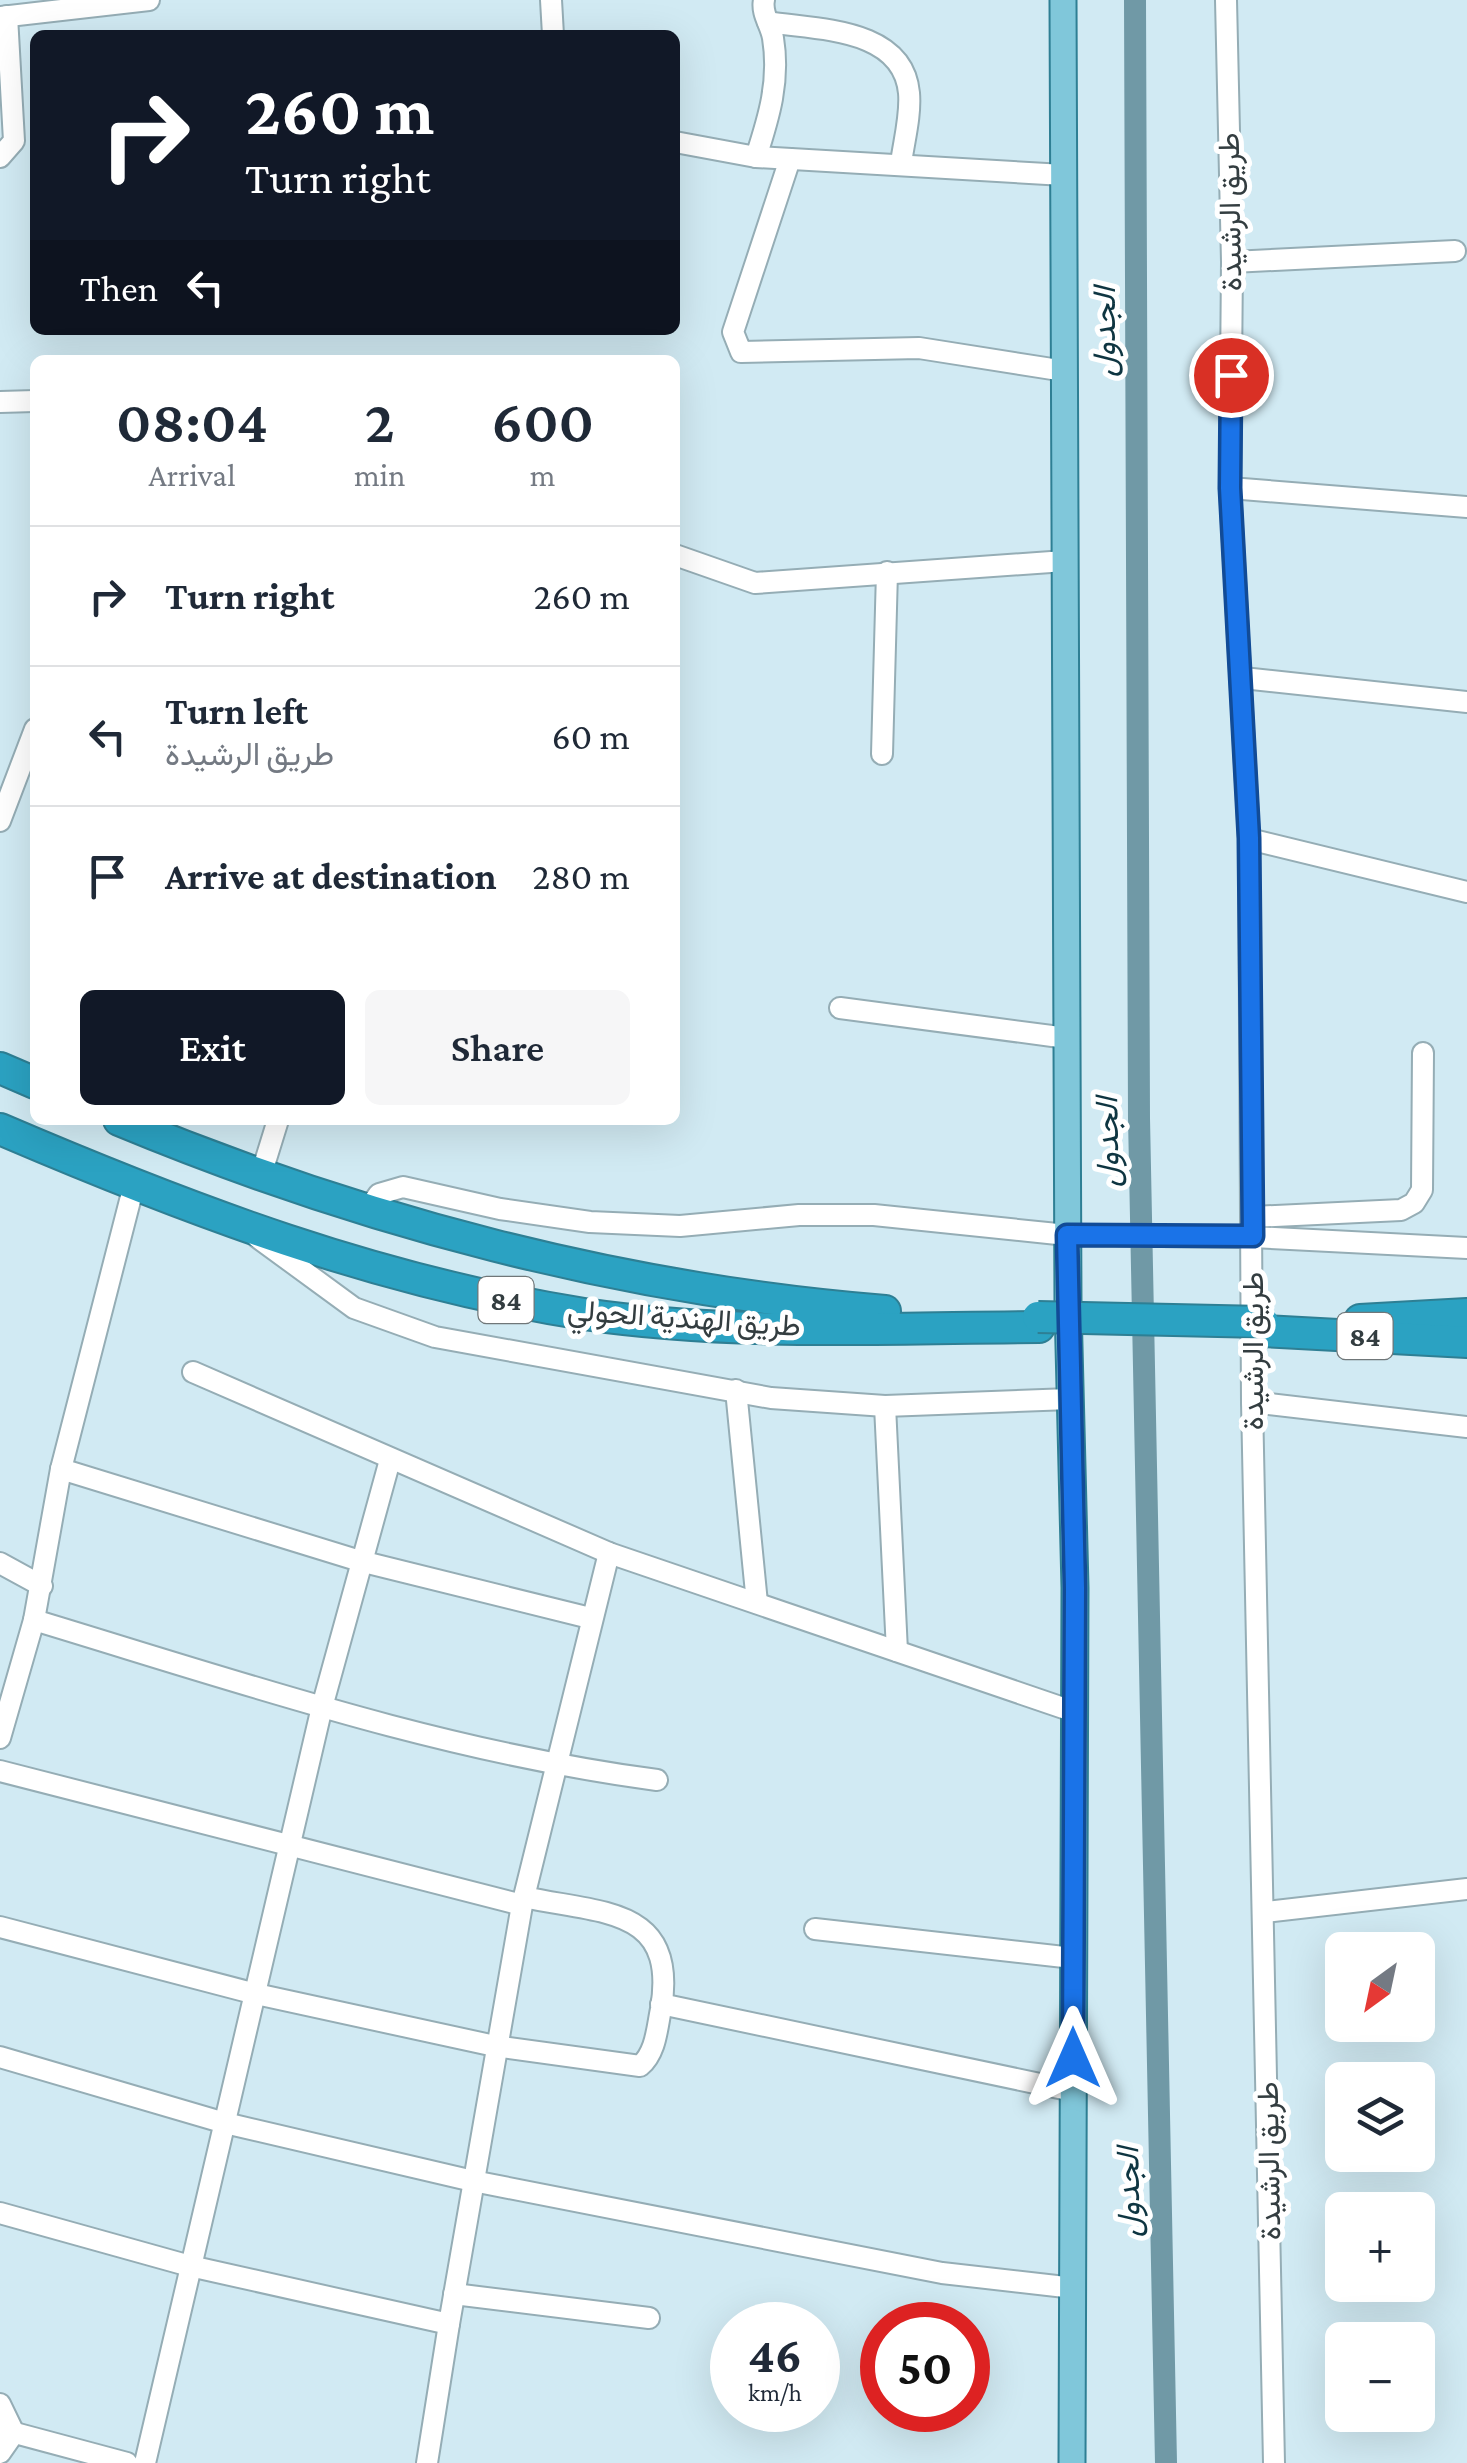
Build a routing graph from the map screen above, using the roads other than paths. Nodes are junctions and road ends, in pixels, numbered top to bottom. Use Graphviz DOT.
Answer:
graph roads {
  1 [pos="149,0"];
  2 [pos="551,0"];
  3 [pos="764,0"];
  4 [pos="1064,0"];
  5 [pos="1226,0"];
  6 [pos="90,2"];
  7 [pos="4,16"];
  8 [pos="768,22"];
  9 [pos="553,30"];
  10 [pos="680,143"];
  11 [pos="0,157"];
  12 [pos="756,157"];
  13 [pos="790,159"];
  14 [pos="901,163"];
  15 [pos="1064,175"];
  16 [pos="1456,251"];
  17 [pos="1232,262"];
  18 [pos="1065,371"];
  19 [pos="30,401"];
  20 [pos="0,402"];
  21 [pos="1230,488"];
  22 [pos="1467,507"];
  23 [pos="680,557"];
  24 [pos="1065,561"];
  25 [pos="887,572"];
  26 [pos="1243,678"];
  27 [pos="1467,702"];
  28 [pos="30,742"];
  29 [pos="882,754"];
  30 [pos="0,821"];
  31 [pos="1249,838"];
  32 [pos="1467,892"];
  33 [pos="840,1008"];
  34 [pos="1067,1038"];
  35 [pos="1424,1054"];
  36 [pos="0,1068"];
  37 [pos="30,1082"];
  38 [pos="132,1125"];
  39 [pos="276,1125"];
  40 [pos="1,1131"];
  41 [pos="261,1175"];
  42 [pos="134,1185"];
  43 [pos="367,1211"];
  44 [pos="248,1230"];
  45 [pos="1253,1230"];
  46 [pos="1067,1235"];
  47 [pos="1467,1248"];
  48 [pos="1467,1314"];
  49 [pos="1038,1322"];
  50 [pos="1263,1327"];
  51 [pos="1467,1342"];
  52 [pos="194,1372"];
  53 [pos="736,1390"];
  54 [pos="1070,1399"];
  55 [pos="1252,1402"];
  56 [pos="885,1406"];
  57 [pos="1467,1426"];
  58 [pos="390,1460"];
  59 [pos="61,1469"];
  60 [pos="609,1553"];
  61 [pos="360,1561"];
  62 [pos="0,1563"];
  63 [pos="42,1586"];
  64 [pos="756,1604"];
  65 [pos="590,1618"];
  66 [pos="34,1620"];
  67 [pos="897,1651"];
  68 [pos="322,1708"];
  69 [pos="1075,1712"];
  70 [pos="0,1734"];
  71 [pos="554,1766"];
  72 [pos="0,1772"];
  73 [pos="656,1780"];
  74 [pos="292,1848"];
  75 [pos="1467,1889"];
  76 [pos="523,1901"];
  77 [pos="1266,1912"];
  78 [pos="0,1927"];
  79 [pos="815,1929"];
  80 [pos="1074,1958"];
  81 [pos="256,1994"];
  82 [pos="662,2004"];
  83 [pos="495,2046"];
  84 [pos="0,2057"];
  85 [pos="1073,2091"];
  86 [pos="225,2123"];
  87 [pos="473,2181"];
  88 [pos="0,2212"];
  89 [pos="190,2266"];
  90 [pos="1074,2288"];
  91 [pos="454,2294"];
  92 [pos="649,2318"];
  93 [pos="449,2324"];
  94 [pos="0,2404"];
  95 [pos="7,2431"];
  96 [pos="0,2453"];
  97 [pos="127,2463"];
  98 [pos="145,2463"];
  99 [pos="427,2463"];
  100 [pos="1072,2463"];
  101 [pos="1274,2463"];
  1 -- 6 [label="street"];
  2 -- 9 [label="street"];
  3 -- 8 [label="street"];
  4 -- 15 [label="main road"];
  5 -- 17 [label="street, طريق الرشيدة"];
  6 -- 7 [label="street"];
  7 -- 11 [label="street"];
  8 -- 12 [label="street"];
  8 -- 14 [label="street"];
  10 -- 12 [label="street"];
  12 -- 13 [label="street"];
  13 -- 14 [label="street"];
  13 -- 18 [label="street"];
  14 -- 15 [label="street"];
  15 -- 18 [label="main road"];
  16 -- 17 [label="street"];
  17 -- 21 [label="street, طريق الرشيدة"];
  18 -- 24 [label="main road"];
  19 -- 20 [label="street"];
  21 -- 22 [label="street"];
  21 -- 26 [label="street, طريق الرشيدة"];
  23 -- 25 [label="street"];
  24 -- 25 [label="street"];
  24 -- 34 [label="main road"];
  25 -- 29 [label="street"];
  26 -- 27 [label="street"];
  26 -- 31 [label="street, طريق الرشيدة"];
  28 -- 30 [label="street"];
  31 -- 32 [label="street"];
  31 -- 45 [label="street, طريق الرشيدة"];
  33 -- 34 [label="street"];
  34 -- 46 [label="main road"];
  35 -- 45 [label="street"];
  36 -- 37 [label="highway"];
  38 -- 41 [label="highway, طريق الهندية الحولي / 84"];
  39 -- 41 [label="street"];
  40 -- 42 [label="highway, طريق الهندية الحولي / 84"];
  41 -- 43 [label="highway, طريق الهندية الحولي / 84"];
  42 -- 44 [label="highway, طريق الهندية الحولي / 84"];
  42 -- 59 [label="street"];
  43 -- 46 [label="street"];
  43 -- 49 [label="highway, طريق الهندية الحولي / 84"];
  44 -- 49 [label="highway, طريق الهندية الحولي / 84"];
  44 -- 53 [label="street"];
  45 -- 46 [label="street"];
  45 -- 47 [label="street"];
  45 -- 55 [label="street, طريق الرشيدة"];
  46 -- 54 [label="main road"];
  48 -- 50 [label="highway, 84"];
  49 -- 50 [label="highway, 84"];
  50 -- 51 [label="highway, 84"];
  52 -- 58 [label="street"];
  53 -- 56 [label="street"];
  53 -- 64 [label="street"];
  54 -- 56 [label="street"];
  54 -- 69 [label="main road"];
  55 -- 57 [label="street"];
  55 -- 77 [label="street, طريق الرشيدة"];
  56 -- 67 [label="street"];
  58 -- 60 [label="street"];
  58 -- 61 [label="street"];
  59 -- 61 [label="street"];
  59 -- 63 [label="street"];
  60 -- 64 [label="street"];
  60 -- 65 [label="street"];
  61 -- 65 [label="street"];
  61 -- 68 [label="street"];
  62 -- 63 [label="street"];
  63 -- 66 [label="street"];
  64 -- 67 [label="street"];
  65 -- 71 [label="street"];
  66 -- 68 [label="street"];
  66 -- 70 [label="street"];
  67 -- 69 [label="street"];
  68 -- 71 [label="street"];
  68 -- 74 [label="street"];
  69 -- 80 [label="main road"];
  71 -- 73 [label="street"];
  71 -- 76 [label="street"];
  72 -- 74 [label="street"];
  74 -- 76 [label="street"];
  74 -- 81 [label="street"];
  75 -- 77 [label="street"];
  76 -- 82 [label="street"];
  76 -- 83 [label="street"];
  77 -- 101 [label="street, طريق الرشيدة"];
  78 -- 81 [label="street"];
  79 -- 80 [label="street"];
  80 -- 85 [label="main road"];
  81 -- 83 [label="street"];
  81 -- 86 [label="street"];
  82 -- 83 [label="street"];
  82 -- 85 [label="street"];
  83 -- 87 [label="street"];
  84 -- 86 [label="street"];
  85 -- 90 [label="main road"];
  86 -- 87 [label="street"];
  86 -- 89 [label="street"];
  87 -- 90 [label="street"];
  87 -- 91 [label="street"];
  88 -- 89 [label="street"];
  89 -- 93 [label="street"];
  89 -- 98 [label="street"];
  90 -- 100 [label="main road"];
  91 -- 92 [label="street"];
  91 -- 93 [label="street"];
  93 -- 99 [label="street"];
  94 -- 95 [label="street"];
  95 -- 96 [label="street"];
  95 -- 97 [label="street"];
}
